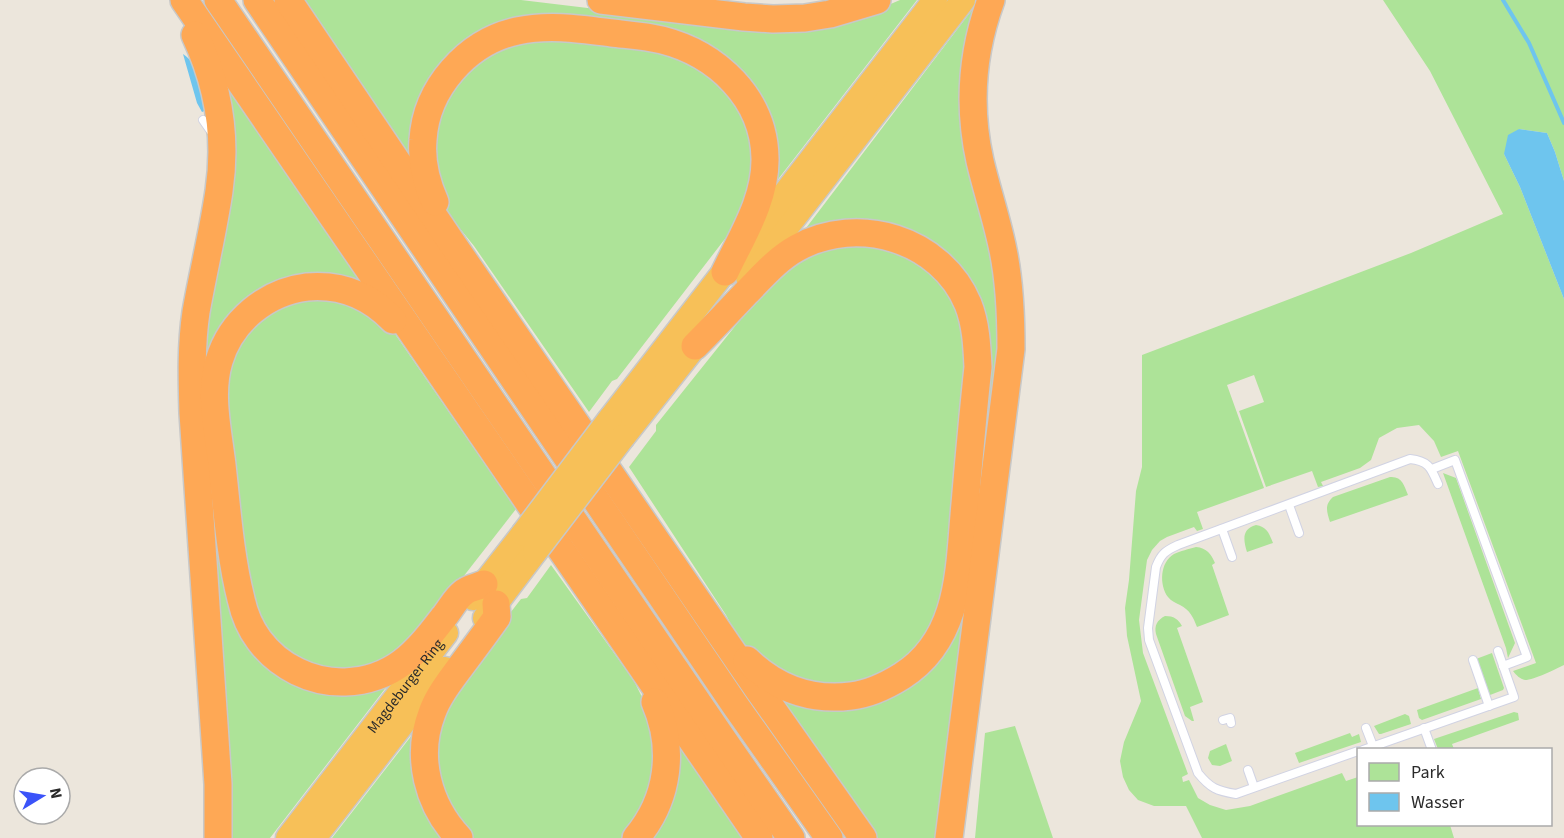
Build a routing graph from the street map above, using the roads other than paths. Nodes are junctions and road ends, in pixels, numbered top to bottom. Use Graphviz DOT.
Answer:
graph roads {
  1 [pos="175,0"];
  2 [pos="184,0"];
  3 [pos="218,0"];
  4 [pos="257,0"];
  5 [pos="288,0"];
  6 [pos="601,0"];
  7 [pos="877,0"];
  8 [pos="935,0"];
  9 [pos="963,0"];
  10 [pos="991,0"];
  11 [pos="454,246"];
  12 [pos="725,272"];
  13 [pos="695,346"];
  14 [pos="431,359"];
  15 [pos="616,428"];
  16 [pos="1432,469"];
  17 [pos="1438,484"];
  18 [pos="1289,505"];
  19 [pos="1222,529"];
  20 [pos="1299,533"];
  21 [pos="1232,557"];
  22 [pos="490,594"];
  23 [pos="708,616"];
  24 [pos="626,645"];
  25 [pos="1498,651"];
  26 [pos="1473,660"];
  27 [pos="1503,666"];
  28 [pos="1489,706"];
  29 [pos="1366,728"];
  30 [pos="1424,728"];
  31 [pos="1373,746"];
  32 [pos="1368,748"];
  33 [pos="1431,748"];
  34 [pos="1357,752"];
  35 [pos="1248,770"];
  36 [pos="1254,787"];
  37 [pos="218,838"];
  38 [pos="288,838"];
  39 [pos="314,838"];
  40 [pos="459,838"];
  41 [pos="636,838"];
  42 [pos="759,838"];
  43 [pos="791,838"];
  44 [pos="829,838"];
  45 [pos="863,838"];
  46 [pos="949,838"];
  1 -- 37 [label="highway"];
  2 -- 14 [label="highway"];
  3 -- 43 [label="highway"];
  4 -- 44 [label="highway"];
  5 -- 11 [label="highway"];
  6 -- 7 [label="highway"];
  8 -- 12 [label="highway"];
  9 -- 13 [label="highway"];
  10 -- 46 [label="highway"];
  11 -- 12 [label="highway"];
  11 -- 23 [label="highway"];
  12 -- 15 [label="highway"];
  13 -- 15 [label="highway"];
  13 -- 23 [label="highway"];
  14 -- 22 [label="highway"];
  14 -- 24 [label="highway"];
  15 -- 22 [label="highway, Magdeburger Ring, bridge"];
  16 -- 17 [label="lane"];
  16 -- 18 [label="lane"];
  16 -- 27 [label="lane"];
  18 -- 19 [label="lane"];
  18 -- 20 [label="lane"];
  19 -- 21 [label="lane"];
  19 -- 36 [label="lane"];
  22 -- 38 [label="highway, Magdeburger Ring"];
  22 -- 39 [label="highway, Magdeburger Ring"];
  22 -- 40 [label="highway"];
  23 -- 45 [label="highway"];
  24 -- 41 [label="highway"];
  24 -- 42 [label="highway"];
  25 -- 27 [label="lane"];
  26 -- 28 [label="lane"];
  27 -- 28 [label="lane"];
  28 -- 30 [label="lane"];
  29 -- 31 [label="lane"];
  30 -- 31 [label="lane"];
  30 -- 33 [label="lane"];
  31 -- 32 [label="lane"];
  34 -- 36 [label="lane"];
  35 -- 36 [label="lane"];
}
